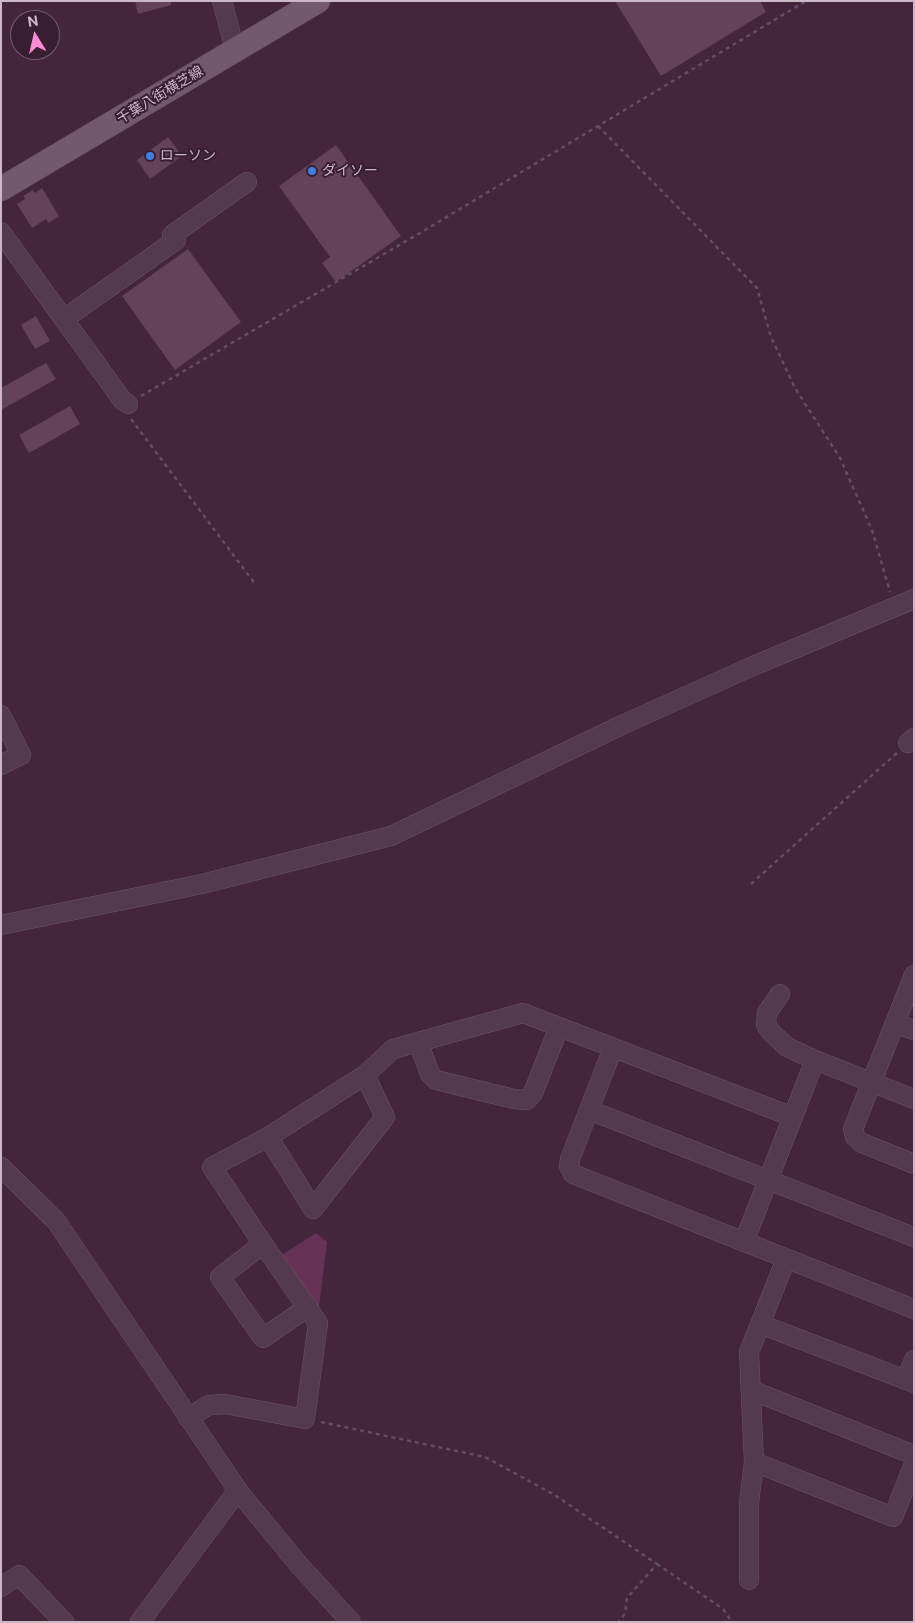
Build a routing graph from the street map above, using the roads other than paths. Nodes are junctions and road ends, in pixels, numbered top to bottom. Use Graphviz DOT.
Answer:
graph roads {
  1 [pos="222,1"];
  2 [pos="318,1"];
  3 [pos="235,50"];
  4 [pos="247,182"];
  5 [pos="1,189"];
  6 [pos="1,232"];
  7 [pos="64,319"];
  8 [pos="128,404"];
  9 [pos="914,599"];
  10 [pos="1,715"];
  11 [pos="1,765"];
  12 [pos="1,925"];
  13 [pos="914,975"];
  14 [pos="780,994"];
  15 [pos="895,1022"];
  16 [pos="559,1027"];
  17 [pos="914,1030"];
  18 [pos="418,1042"];
  19 [pos="613,1048"];
  20 [pos="815,1060"];
  21 [pos="365,1075"];
  22 [pos="872,1082"];
  23 [pos="914,1099"];
  24 [pos="589,1110"];
  25 [pos="792,1117"];
  26 [pos="268,1137"];
  27 [pos="914,1164"];
  28 [pos="1,1167"];
  29 [pos="768,1180"];
  30 [pos="914,1237"];
  31 [pos="744,1242"];
  32 [pos="263,1244"];
  33 [pos="786,1259"];
  34 [pos="308,1307"];
  35 [pos="914,1309"];
  36 [pos="760,1324"];
  37 [pos="914,1360"];
  38 [pos="910,1382"];
  39 [pos="751,1390"];
  40 [pos="188,1418"];
  41 [pos="914,1455"];
  42 [pos="754,1462"];
  43 [pos="914,1464"];
  44 [pos="238,1490"];
  45 [pos="749,1580"];
  46 [pos="1,1587"];
  47 [pos="64,1622"];
  48 [pos="140,1622"];
  49 [pos="350,1622"];
  1 -- 3 [label="street"];
  2 -- 3 [label="main road, 千葉八街横芝線"];
  3 -- 5 [label="main road, 千葉八街横芝線"];
  4 -- 7 [label="street"];
  6 -- 7 [label="street"];
  7 -- 8 [label="street"];
  9 -- 12 [label="street"];
  10 -- 11 [label="street"];
  13 -- 15 [label="street"];
  14 -- 20 [label="street"];
  15 -- 17 [label="street"];
  15 -- 22 [label="street"];
  16 -- 18 [label="street"];
  16 -- 18 [label="street"];
  16 -- 19 [label="street"];
  18 -- 21 [label="street"];
  19 -- 24 [label="street"];
  19 -- 25 [label="street"];
  20 -- 22 [label="street"];
  20 -- 25 [label="street"];
  21 -- 26 [label="street"];
  21 -- 26 [label="street"];
  22 -- 23 [label="street"];
  22 -- 27 [label="street"];
  24 -- 29 [label="street"];
  24 -- 31 [label="street"];
  25 -- 29 [label="street"];
  26 -- 32 [label="street"];
  28 -- 40 [label="street"];
  29 -- 30 [label="street"];
  29 -- 31 [label="street"];
  31 -- 33 [label="street"];
  32 -- 34 [label="street"];
  32 -- 34 [label="street"];
  33 -- 35 [label="street"];
  33 -- 36 [label="street"];
  34 -- 40 [label="street"];
  36 -- 38 [label="street"];
  36 -- 39 [label="street"];
  37 -- 38 [label="street"];
  39 -- 41 [label="street"];
  39 -- 42 [label="street"];
  40 -- 44 [label="street"];
  42 -- 43 [label="street"];
  42 -- 45 [label="street"];
  44 -- 48 [label="street"];
  44 -- 49 [label="street"];
  46 -- 47 [label="street"];
}
